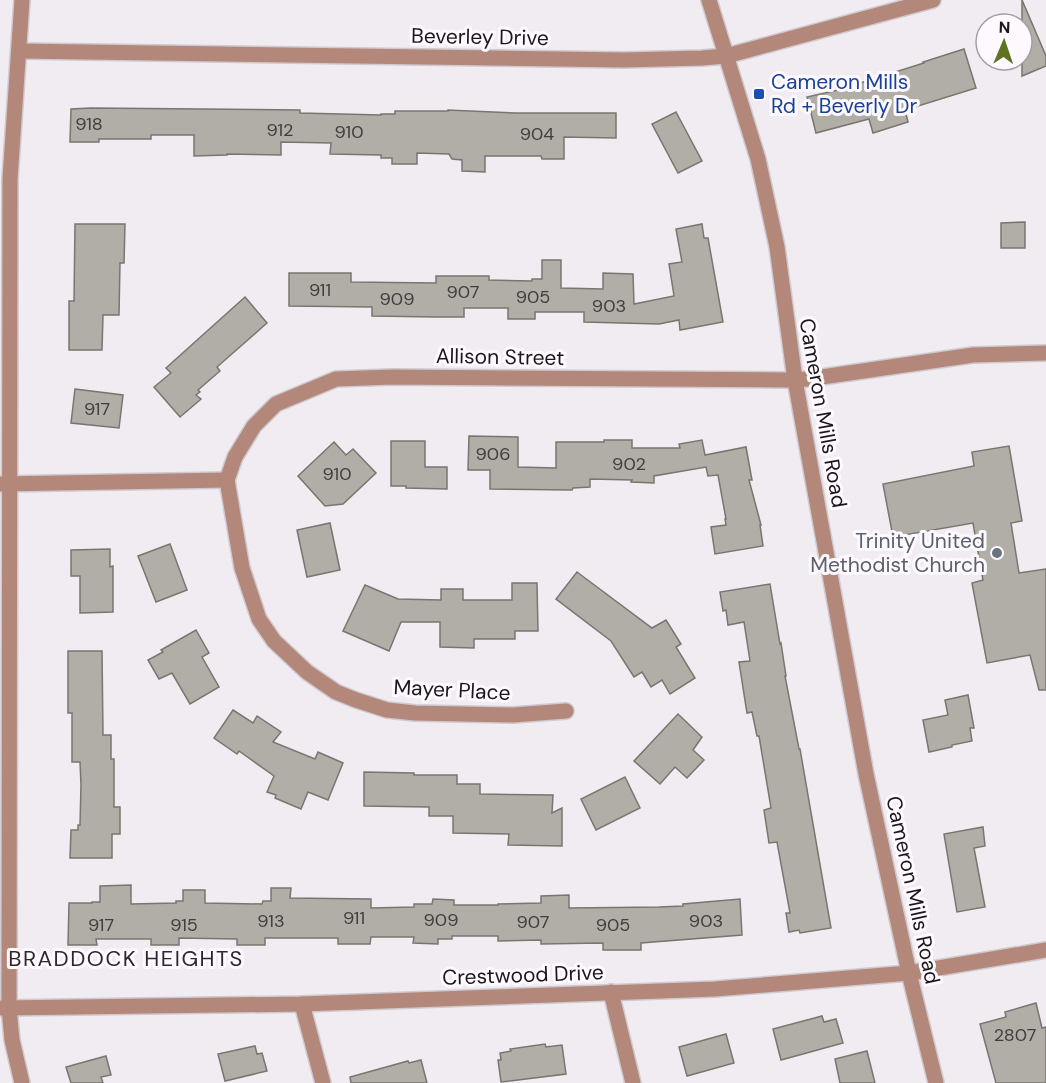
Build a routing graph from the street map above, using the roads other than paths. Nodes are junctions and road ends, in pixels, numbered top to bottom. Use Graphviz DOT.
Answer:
graph roads {
  1 [pos="22,0"];
  2 [pos="709,0"];
  3 [pos="933,0"];
  4 [pos="19,51"];
  5 [pos="726,56"];
  6 [pos="5,179"];
  7 [pos="1046,353"];
  8 [pos="795,380"];
  9 [pos="227,480"];
  10 [pos="5,484"];
  11 [pos="566,711"];
  12 [pos="1046,950"];
  13 [pos="909,973"];
  14 [pos="611,992"];
  15 [pos="302,1004"];
  16 [pos="5,1008"];
  17 [pos="21,1083"];
  18 [pos="323,1083"];
  19 [pos="633,1083"];
  20 [pos="936,1083"];
  1 -- 4 [label="street"];
  2 -- 5 [label="street, Cameron Mills Road"];
  3 -- 5 [label="street, Beverley Drive"];
  4 -- 5 [label="street, Beverley Drive"];
  4 -- 6 [label="street"];
  5 -- 8 [label="street, Cameron Mills Road"];
  6 -- 10 [label="street"];
  7 -- 8 [label="street, Allison Street"];
  8 -- 9 [label="street, Allison Street"];
  8 -- 13 [label="street, Cameron Mills Road"];
  9 -- 10 [label="street"];
  9 -- 11 [label="street, Mayer Place"];
  10 -- 16 [label="street"];
  12 -- 13 [label="street, Crestwood Drive"];
  13 -- 14 [label="street, Crestwood Drive"];
  13 -- 20 [label="street, Cameron Mills Road"];
  14 -- 15 [label="street, Crestwood Drive"];
  14 -- 19 [label="street"];
  15 -- 16 [label="street, Crestwood Drive"];
  15 -- 18 [label="street"];
  16 -- 17 [label="street"];
}
